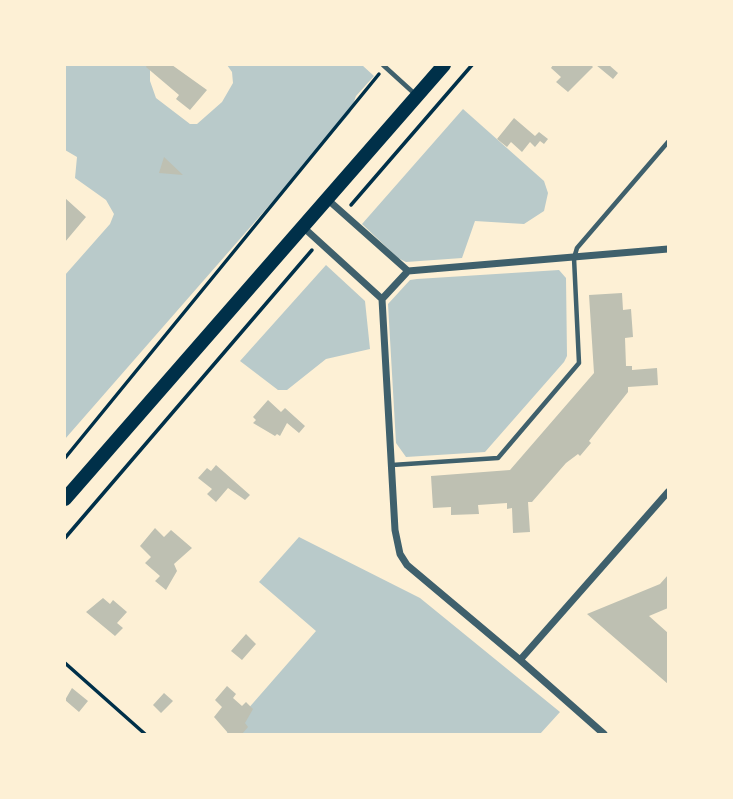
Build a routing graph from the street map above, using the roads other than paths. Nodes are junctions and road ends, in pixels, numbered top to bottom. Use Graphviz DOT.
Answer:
graph roads {
  1 [pos="444,65"];
  2 [pos="384,66"];
  3 [pos="417,96"];
  4 [pos="668,142"];
  5 [pos="326,198"];
  6 [pos="301,226"];
  7 [pos="668,249"];
  8 [pos="574,258"];
  9 [pos="408,271"];
  10 [pos="382,299"];
  11 [pos="391,465"];
  12 [pos="668,492"];
  13 [pos="65,499"];
  14 [pos="520,660"];
  15 [pos="604,734"];
  1 -- 3 [label="main road"];
  2 -- 3 [label="lane"];
  3 -- 5 [label="main road"];
  4 -- 8 [label="lane"];
  5 -- 6 [label="main road"];
  5 -- 9 [label="street"];
  6 -- 10 [label="street"];
  6 -- 13 [label="main road"];
  7 -- 8 [label="street"];
  8 -- 9 [label="street"];
  8 -- 11 [label="lane"];
  9 -- 10 [label="street"];
  10 -- 11 [label="street"];
  11 -- 14 [label="street"];
  12 -- 14 [label="street"];
  14 -- 15 [label="street"];
}
